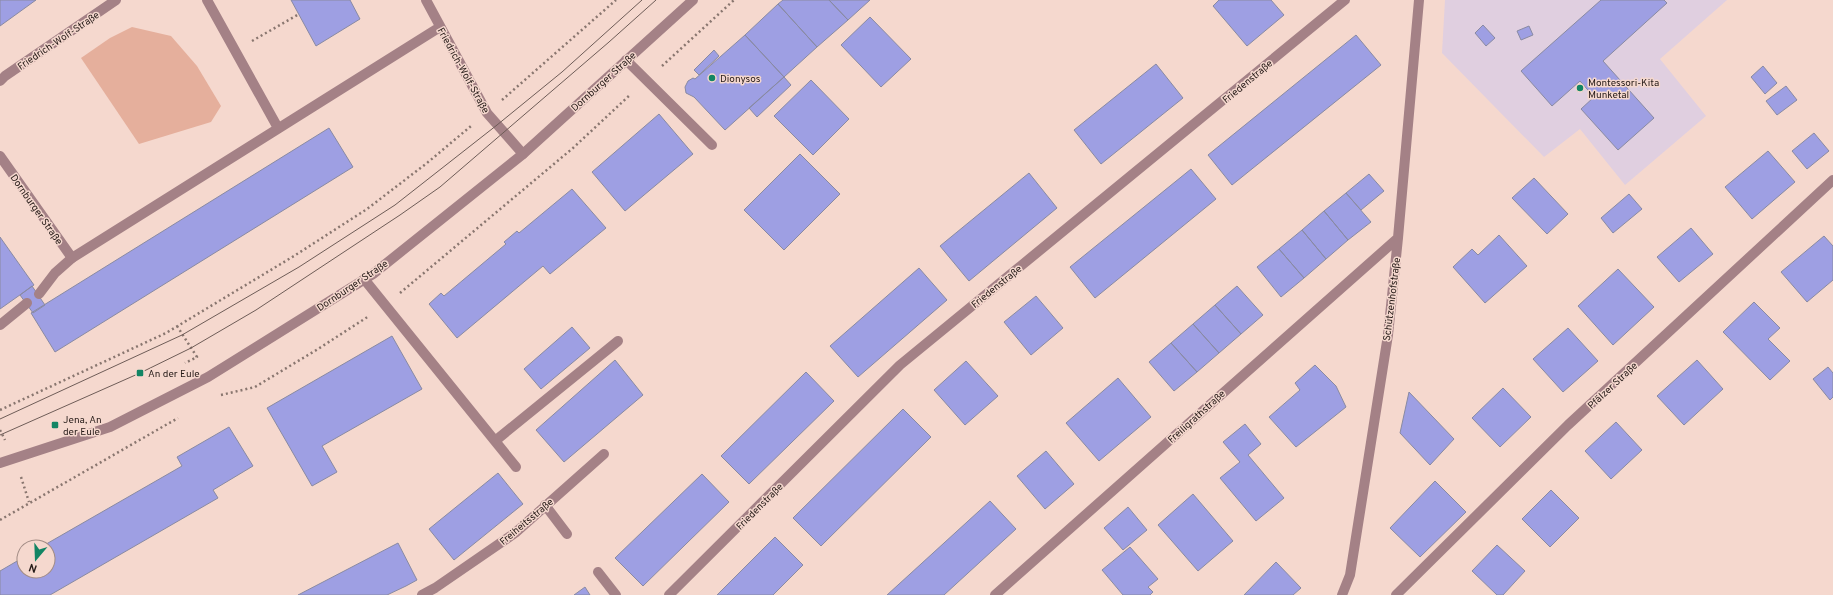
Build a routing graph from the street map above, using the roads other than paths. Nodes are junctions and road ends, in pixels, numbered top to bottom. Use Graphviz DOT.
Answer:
graph roads {
  1 [pos="116,0"];
  2 [pos="207,0"];
  3 [pos="426,0"];
  4 [pos="693,0"];
  5 [pos="1345,0"];
  6 [pos="1419,0"];
  7 [pos="440,28"];
  8 [pos="626,60"];
  9 [pos="0,81"];
  10 [pos="278,128"];
  11 [pos="712,145"];
  12 [pos="523,154"];
  13 [pos="0,156"];
  14 [pos="1833,180"];
  15 [pos="1398,238"];
  16 [pos="72,258"];
  17 [pos="364,279"];
  18 [pos="38,294"];
  19 [pos="27,303"];
  20 [pos="0,325"];
  21 [pos="618,341"];
  22 [pos="495,441"];
  23 [pos="604,454"];
  24 [pos="0,463"];
  25 [pos="516,467"];
  26 [pos="545,505"];
  27 [pos="568,534"];
  28 [pos="598,572"];
  29 [pos="422,595"];
  30 [pos="616,595"];
  31 [pos="669,595"];
  32 [pos="995,595"];
  33 [pos="1342,595"];
  34 [pos="1396,595"];
  1 -- 9 [label="street, Friedrich-Wolf-Straße"];
  2 -- 10 [label="street"];
  3 -- 7 [label="street, Friedrich-Wolf-Straße"];
  4 -- 8 [label="street, Dornburger Straße"];
  5 -- 31 [label="street, Friedenstraße"];
  6 -- 15 [label="street, Schützenhofstraße"];
  7 -- 10 [label="street"];
  7 -- 12 [label="street, Friedrich-Wolf-Straße"];
  8 -- 11 [label="street"];
  8 -- 12 [label="street, Dornburger Straße"];
  10 -- 16 [label="street"];
  12 -- 17 [label="street, Dornburger Straße"];
  13 -- 16 [label="street, Dornburger Straße"];
  14 -- 34 [label="street, Pfälzer Straße"];
  15 -- 32 [label="street, Freiligrathstraße"];
  15 -- 33 [label="street, Schützenhofstraße"];
  16 -- 18 [label="street"];
  17 -- 22 [label="street"];
  17 -- 24 [label="street, Dornburger Straße"];
  19 -- 20 [label="street"];
  21 -- 22 [label="street"];
  22 -- 25 [label="street"];
  23 -- 26 [label="street, Freiheitsstraße"];
  26 -- 27 [label="street"];
  26 -- 29 [label="street, Freiheitsstraße"];
  28 -- 30 [label="street"];
}
